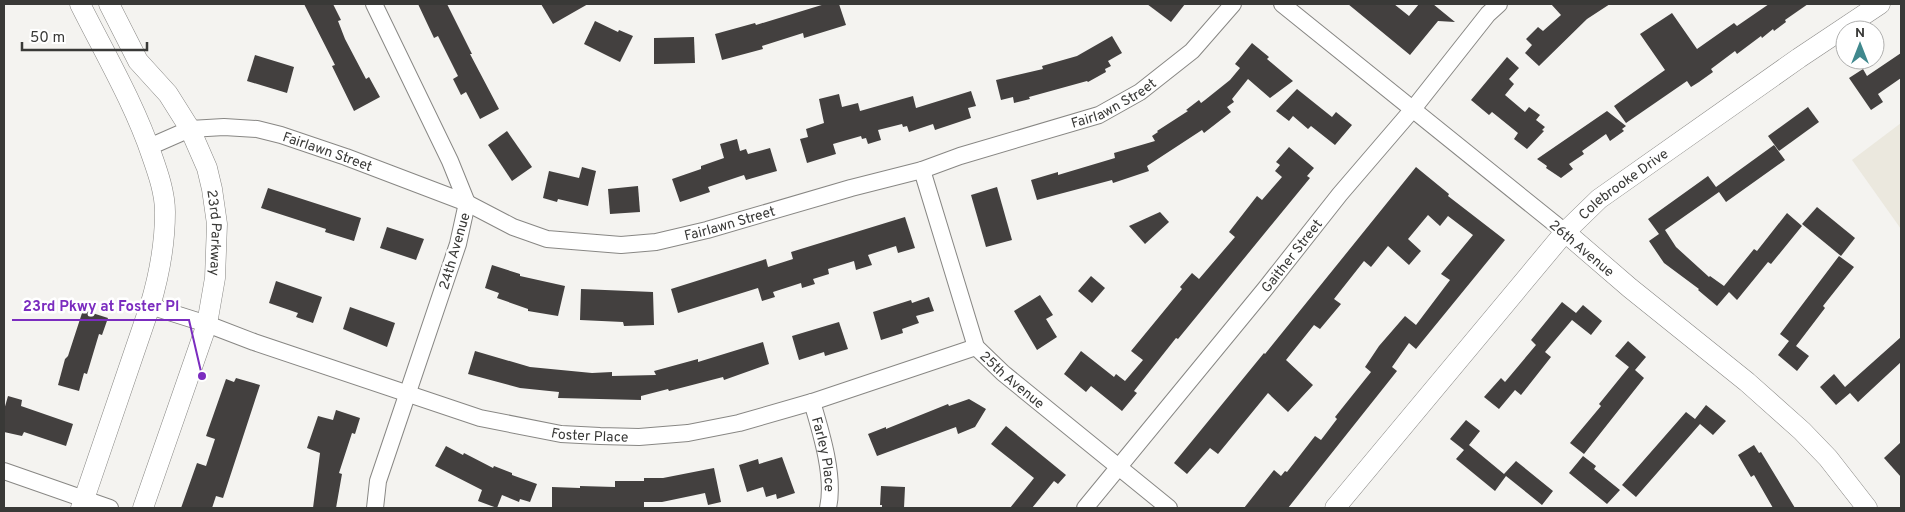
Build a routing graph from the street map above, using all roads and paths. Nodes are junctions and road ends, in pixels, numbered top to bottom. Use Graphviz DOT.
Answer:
graph roads {
  1 [pos="80,4"];
  2 [pos="109,4"];
  3 [pos="374,4"];
  4 [pos="1233,4"];
  5 [pos="1282,4"];
  6 [pos="1499,4"];
  7 [pos="1880,4"];
  8 [pos="1413,109"];
  9 [pos="190,129"];
  10 [pos="149,147"];
  11 [pos="922,170"];
  12 [pos="467,204"];
  13 [pos="1565,232"];
  14 [pos="150,306"];
  15 [pos="207,324"];
  16 [pos="976,347"];
  17 [pos="408,394"];
  18 [pos="812,402"];
  19 [pos="1118,468"];
  20 [pos="4,471"];
  21 [pos="83,504"];
  22 [pos="110,508"];
  23 [pos="143,508"];
  24 [pos="375,508"];
  25 [pos="828,508"];
  26 [pos="1084,508"];
  27 [pos="1169,508"];
  28 [pos="1335,508"];
  29 [pos="1867,508"];
  1 -- 10 [label="street"];
  2 -- 9 [label="street, 23rd Parkway"];
  3 -- 12 [label="street, 24th Avenue"];
  4 -- 11 [label="street, Fairlawn Street"];
  5 -- 8 [label="street, 26th Avenue"];
  6 -- 8 [label="street, Gaither Street"];
  7 -- 13 [label="street, Colebrooke Drive"];
  8 -- 13 [label="street, 26th Avenue"];
  8 -- 19 [label="street, Gaither Street"];
  9 -- 10 [label="street"];
  9 -- 12 [label="street, Fairlawn Street"];
  9 -- 15 [label="street, 23rd Parkway"];
  10 -- 14 [label="street"];
  11 -- 12 [label="street, Fairlawn Street"];
  11 -- 16 [label="street, 25th Avenue"];
  12 -- 17 [label="street, 24th Avenue"];
  13 -- 28 [label="street, Colebrooke Drive"];
  13 -- 29 [label="street, 26th Avenue"];
  14 -- 15 [label="street, Foster Place"];
  14 -- 21 [label="street"];
  15 -- 17 [label="street, Foster Place"];
  15 -- 23 [label="street, 23rd Parkway"];
  16 -- 18 [label="street, Foster Place"];
  16 -- 19 [label="street, 25th Avenue"];
  17 -- 18 [label="street, Foster Place"];
  17 -- 24 [label="street, 24th Avenue"];
  18 -- 25 [label="street, Farley Place"];
  19 -- 26 [label="street, Gaither Street"];
  19 -- 27 [label="street, 25th Avenue"];
  20 -- 21 [label="street"];
  21 -- 22 [label="street"];
}
